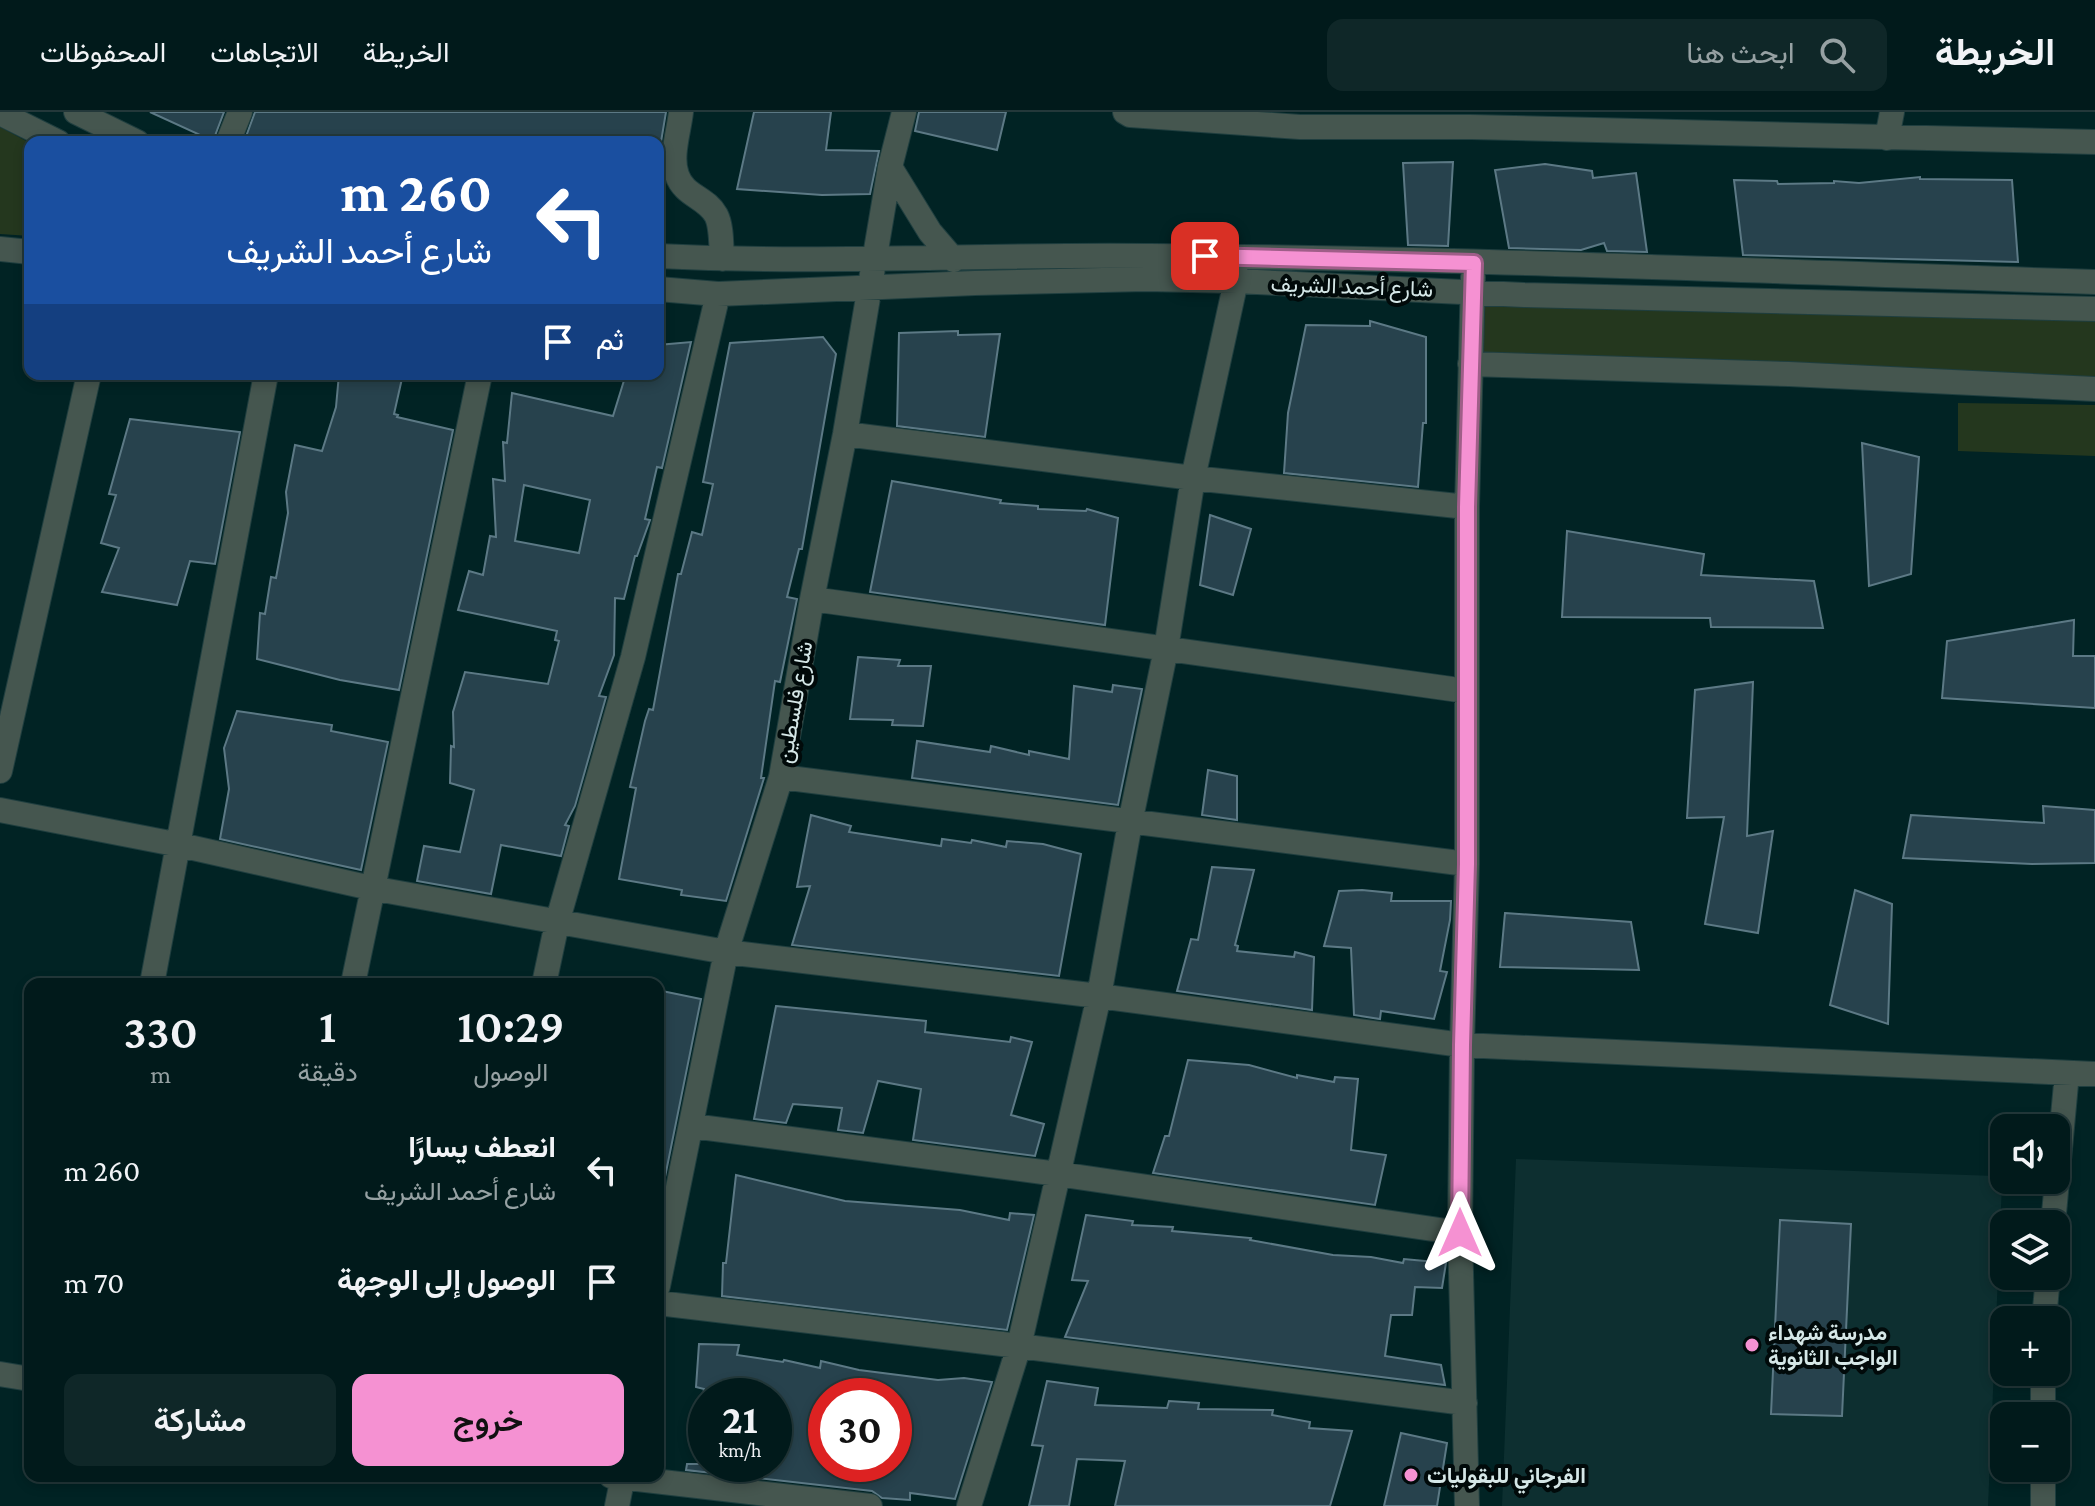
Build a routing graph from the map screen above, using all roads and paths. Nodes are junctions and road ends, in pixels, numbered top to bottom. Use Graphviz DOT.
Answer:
graph roads {
  1 [pos="76,112"];
  2 [pos="240,112"];
  3 [pos="681,112"];
  4 [pos="904,112"];
  5 [pos="1125,112"];
  6 [pos="1892,112"];
  7 [pos="0,113"];
  8 [pos="1302,120"];
  9 [pos="1472,120"];
  10 [pos="1686,122"];
  11 [pos="46,136"];
  12 [pos="125,136"];
  13 [pos="230,136"];
  14 [pos="1887,138"];
  15 [pos="2095,142"];
  16 [pos="890,167"];
  17 [pos="0,249"];
  18 [pos="24,251"];
  19 [pos="664,256"];
  20 [pos="722,259"];
  21 [pos="876,260"];
  22 [pos="954,260"];
  23 [pos="1474,263"];
  24 [pos="1236,269"];
  25 [pos="2095,282"];
  26 [pos="869,286"];
  27 [pos="664,290"];
  28 [pos="1473,291"];
  29 [pos="718,294"];
  30 [pos="2095,309"];
  31 [pos="1470,364"];
  32 [pos="88,380"];
  33 [pos="265,380"];
  34 [pos="479,380"];
  35 [pos="2095,389"];
  36 [pos="845,434"];
  37 [pos="1193,478"];
  38 [pos="1467,507"];
  39 [pos="812,599"];
  40 [pos="1166,649"];
  41 [pos="1466,691"];
  42 [pos="0,771"];
  43 [pos="781,777"];
  44 [pos="0,810"];
  45 [pos="1130,823"];
  46 [pos="180,845"];
  47 [pos="1467,864"];
  48 [pos="371,888"];
  49 [pos="557,923"];
  50 [pos="726,952"];
  51 [pos="153,978"];
  52 [pos="354,978"];
  53 [pos="545,978"];
  54 [pos="1099,996"];
  55 [pos="1462,1045"];
  56 [pos="2067,1073"];
  57 [pos="2095,1074"];
  58 [pos="692,1126"];
  59 [pos="1058,1174"];
  60 [pos="2054,1210"];
  61 [pos="1460,1233"];
  62 [pos="664,1258"];
  63 [pos="664,1304"];
  64 [pos="1019,1346"];
  65 [pos="0,1374"];
  66 [pos="24,1378"];
  67 [pos="1465,1403"];
  68 [pos="619,1482"];
  69 [pos="662,1482"];
  70 [pos="2043,1482"];
  71 [pos="617,1506"];
  72 [pos="870,1506"];
  73 [pos="969,1506"];
  74 [pos="1467,1506"];
  75 [pos="2043,1506"];
  1 -- 12 [label="street"];
  2 -- 13 [label="street"];
  3 -- 20 [label="street"];
  4 -- 16 [label="street, شارع فلسطين"];
  5 -- 8 [label="street"];
  6 -- 14 [label="street"];
  7 -- 11 [label="street"];
  8 -- 9 [label="street"];
  9 -- 10 [label="street"];
  10 -- 14 [label="street"];
  14 -- 15 [label="street"];
  16 -- 21 [label="street, شارع فلسطين"];
  16 -- 22 [label="street"];
  17 -- 18 [label="street"];
  19 -- 20 [label="street, شارع أحمد الشريف"];
  20 -- 21 [label="street, شارع أحمد الشريف"];
  21 -- 22 [label="street, شارع أحمد الشريف"];
  21 -- 26 [label="street, شارع فلسطين"];
  22 -- 24 [label="street, شارع أحمد الشريف"];
  23 -- 24 [label="street, شارع أحمد الشريف"];
  23 -- 25 [label="street, شارع أحمد الشريف"];
  23 -- 28 [label="street"];
  24 -- 26 [label="street, شارع أحمد الشريف"];
  24 -- 28 [label="street, شارع أحمد الشريف"];
  24 -- 37 [label="street"];
  26 -- 29 [label="street, شارع أحمد الشريف"];
  26 -- 36 [label="street, شارع فلسطين"];
  27 -- 29 [label="street, شارع أحمد الشريف"];
  28 -- 30 [label="street, شارع أحمد الشريف"];
  28 -- 31 [label="street"];
  29 -- 49 [label="street"];
  31 -- 35 [label="street"];
  31 -- 38 [label="street"];
  32 -- 42 [label="street"];
  33 -- 46 [label="street"];
  34 -- 48 [label="street"];
  36 -- 37 [label="street"];
  36 -- 39 [label="street, شارع فلسطين"];
  37 -- 38 [label="street"];
  37 -- 40 [label="street"];
  38 -- 41 [label="street"];
  39 -- 40 [label="street"];
  39 -- 43 [label="street, شارع فلسطين"];
  40 -- 41 [label="street"];
  40 -- 45 [label="street"];
  41 -- 47 [label="street"];
  43 -- 45 [label="street"];
  43 -- 50 [label="street, شارع فلسطين"];
  44 -- 46 [label="street"];
  45 -- 47 [label="street"];
  45 -- 54 [label="street"];
  46 -- 48 [label="street"];
  46 -- 51 [label="street"];
  47 -- 55 [label="street"];
  48 -- 49 [label="street"];
  48 -- 52 [label="street"];
  49 -- 50 [label="street"];
  49 -- 53 [label="street"];
  50 -- 54 [label="street"];
  50 -- 58 [label="street, شارع فلسطين"];
  54 -- 55 [label="street"];
  54 -- 59 [label="street"];
  55 -- 56 [label="street"];
  55 -- 61 [label="street"];
  56 -- 57 [label="street"];
  56 -- 60 [label="street"];
  58 -- 59 [label="street"];
  58 -- 62 [label="street, شارع فلسطين"];
  59 -- 61 [label="street"];
  59 -- 64 [label="street"];
  61 -- 67 [label="street"];
  63 -- 64 [label="street"];
  64 -- 67 [label="street"];
  64 -- 73 [label="street"];
  65 -- 66 [label="street"];
  67 -- 74 [label="street"];
  68 -- 71 [label="street"];
  69 -- 72 [label="street"];
  70 -- 75 [label="street"];
}
